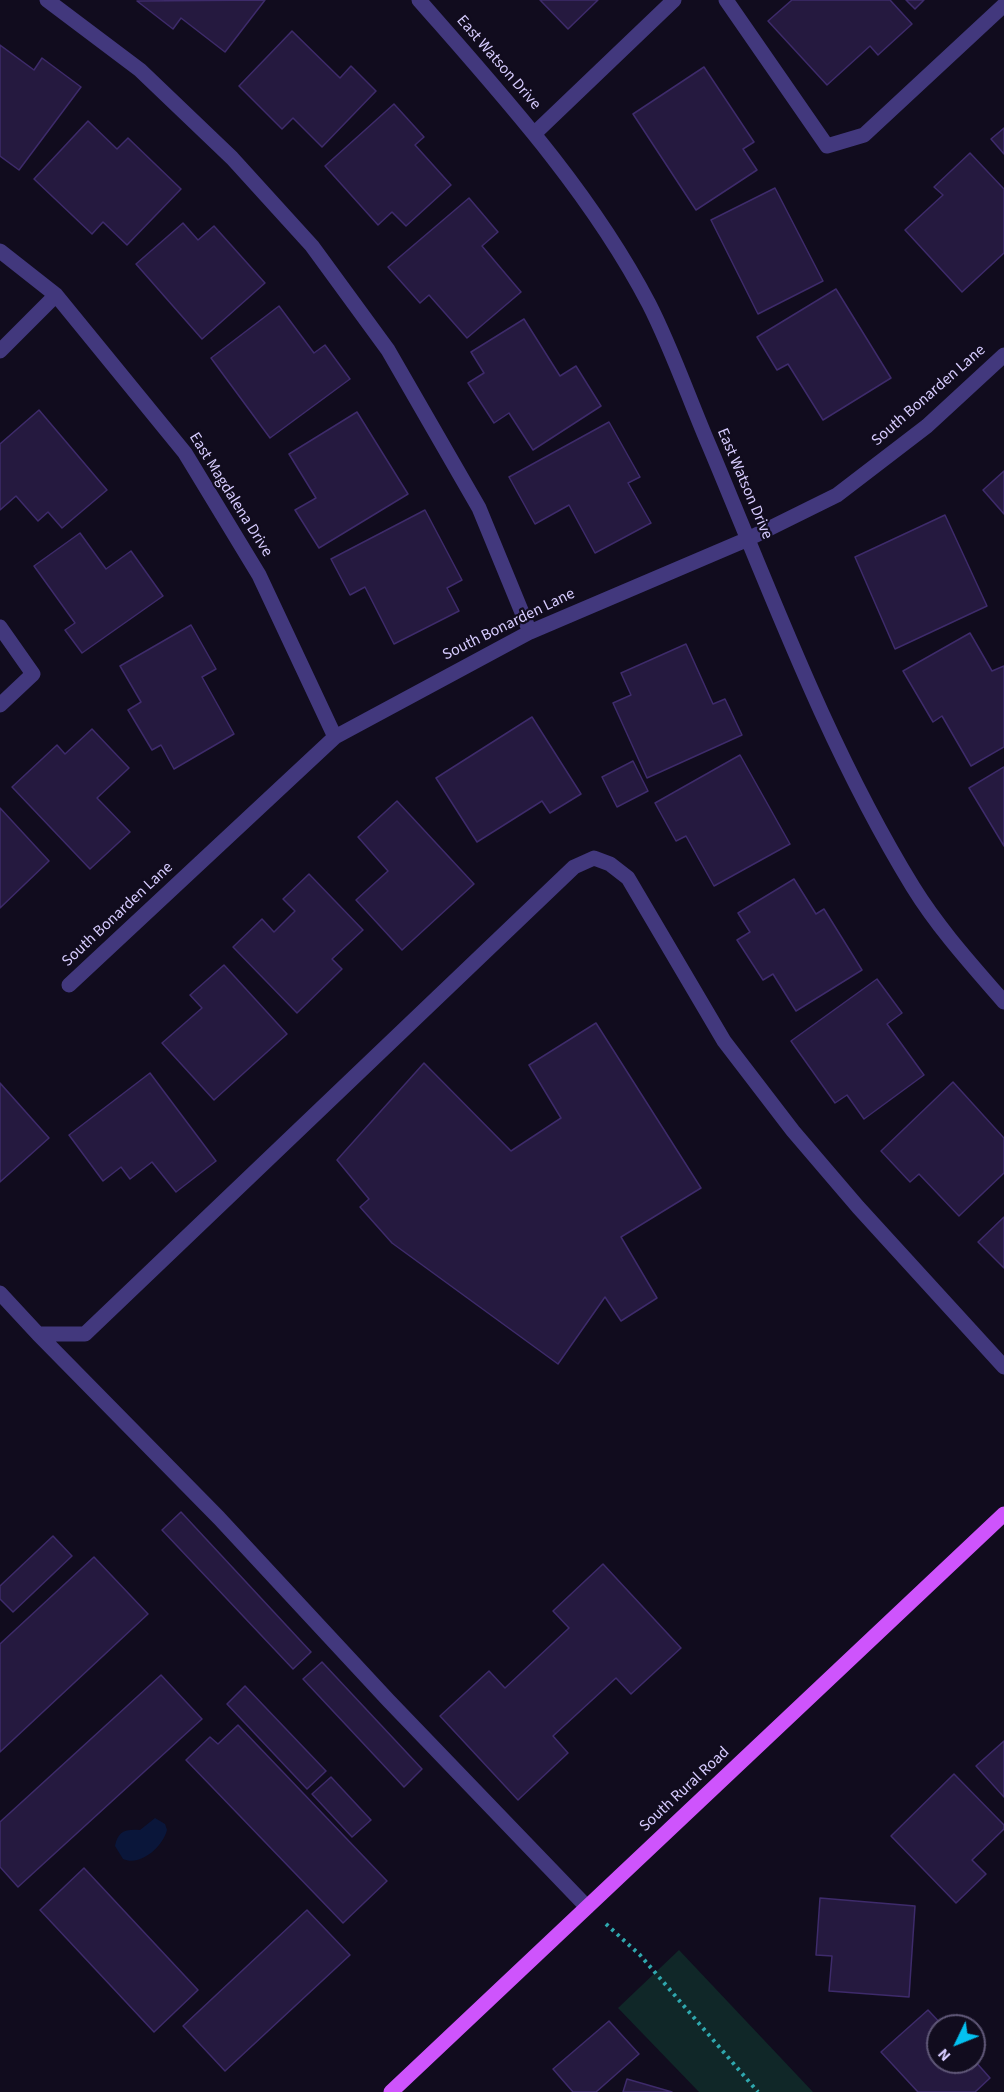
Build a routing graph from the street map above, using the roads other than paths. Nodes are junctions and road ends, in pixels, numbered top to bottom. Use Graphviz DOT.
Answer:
graph roads {
  1 [pos="47,0"];
  2 [pos="419,0"];
  3 [pos="674,0"];
  4 [pos="726,0"];
  5 [pos="1004,5"];
  6 [pos="534,132"];
  7 [pos="0,251"];
  8 [pos="56,295"];
  9 [pos="0,351"];
  10 [pos="1004,355"];
  11 [pos="748,539"];
  12 [pos="0,627"];
  13 [pos="530,632"];
  14 [pos="0,705"];
  15 [pos="335,737"];
  16 [pos="69,985"];
  17 [pos="1004,1002"];
  18 [pos="0,1293"];
  19 [pos="38,1334"];
  20 [pos="1004,1367"];
  21 [pos="1004,1514"];
  22 [pos="587,1907"];
  23 [pos="391,2092"];
  1 -- 13 [label="street"];
  2 -- 6 [label="street, East Watson Drive"];
  3 -- 6 [label="street"];
  4 -- 5 [label="street"];
  6 -- 11 [label="street, East Watson Drive"];
  7 -- 8 [label="street, East Magdalena Drive"];
  8 -- 9 [label="street"];
  8 -- 15 [label="street, East Magdalena Drive"];
  10 -- 11 [label="street, South Bonarden Lane"];
  11 -- 13 [label="street, South Bonarden Lane"];
  11 -- 17 [label="street, East Watson Drive"];
  12 -- 14 [label="street"];
  13 -- 15 [label="street, South Bonarden Lane"];
  15 -- 16 [label="street, South Bonarden Lane"];
  18 -- 19 [label="street"];
  19 -- 20 [label="street"];
  19 -- 22 [label="street"];
  21 -- 22 [label="main road, South Rural Road"];
  22 -- 23 [label="main road, South Rural Road"];
}
